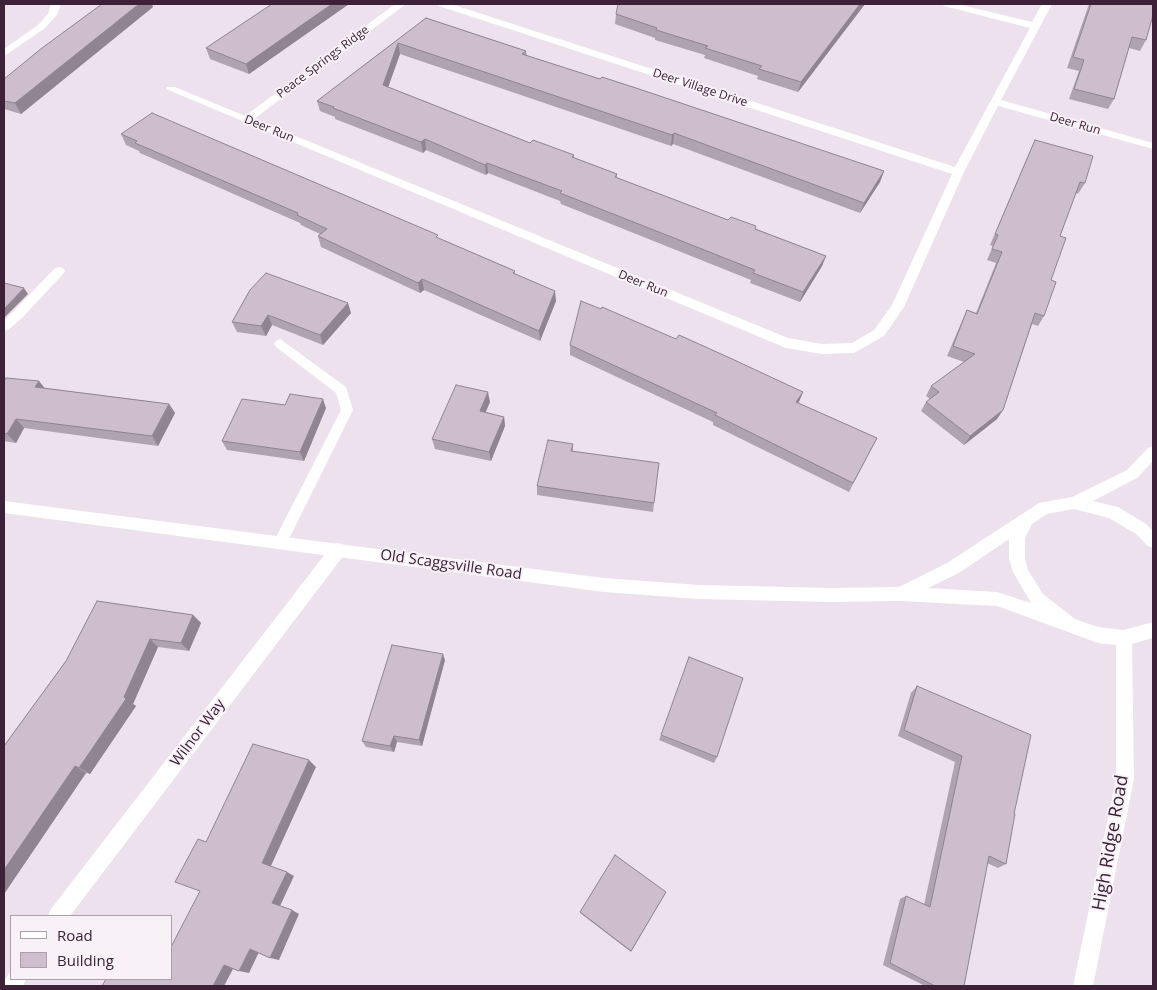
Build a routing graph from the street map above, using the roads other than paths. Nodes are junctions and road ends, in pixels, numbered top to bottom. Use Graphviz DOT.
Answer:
graph roads {
  1 [pos="56,4"];
  2 [pos="401,4"];
  3 [pos="442,4"];
  4 [pos="947,4"];
  5 [pos="1047,4"];
  6 [pos="1035,26"];
  7 [pos="4,53"];
  8 [pos="171,89"];
  9 [pos="996,102"];
  10 [pos="246,120"];
  11 [pos="1153,146"];
  12 [pos="958,172"];
  13 [pos="59,271"];
  14 [pos="4,327"];
  15 [pos="280,344"];
  16 [pos="1153,452"];
  17 [pos="1074,503"];
  18 [pos="4,508"];
  19 [pos="1027,519"];
  20 [pos="1153,542"];
  21 [pos="280,543"];
  22 [pos="338,550"];
  23 [pos="900,594"];
  24 [pos="1069,624"];
  25 [pos="1153,630"];
  26 [pos="1124,638"];
  27 [pos="59,915"];
  28 [pos="1083,986"];
  1 -- 7 [label="street"];
  2 -- 10 [label="street, Peace Springs Ridge"];
  3 -- 12 [label="street, Deer Village Drive"];
  4 -- 6 [label="street"];
  5 -- 6 [label="street, Deer Run"];
  6 -- 9 [label="street, Deer Run"];
  8 -- 10 [label="street, Deer Run"];
  9 -- 11 [label="street, Deer Run"];
  9 -- 12 [label="street, Deer Run"];
  10 -- 12 [label="street, Deer Run"];
  13 -- 14 [label="lane"];
  15 -- 21 [label="lane"];
  16 -- 17 [label="street"];
  17 -- 19 [label="street, Old Scaggsville Road"];
  17 -- 20 [label="street"];
  18 -- 21 [label="street, Old Scaggsville Road"];
  19 -- 23 [label="street, Old Scaggsville Road"];
  19 -- 24 [label="street"];
  21 -- 22 [label="street, Old Scaggsville Road"];
  22 -- 23 [label="street, Old Scaggsville Road"];
  22 -- 27 [label="street, Wilnor Way"];
  23 -- 24 [label="street, Old Scaggsville Road"];
  24 -- 26 [label="street, Old Scaggsville Road"];
  25 -- 26 [label="street"];
  26 -- 28 [label="street, High Ridge Road"];
}
